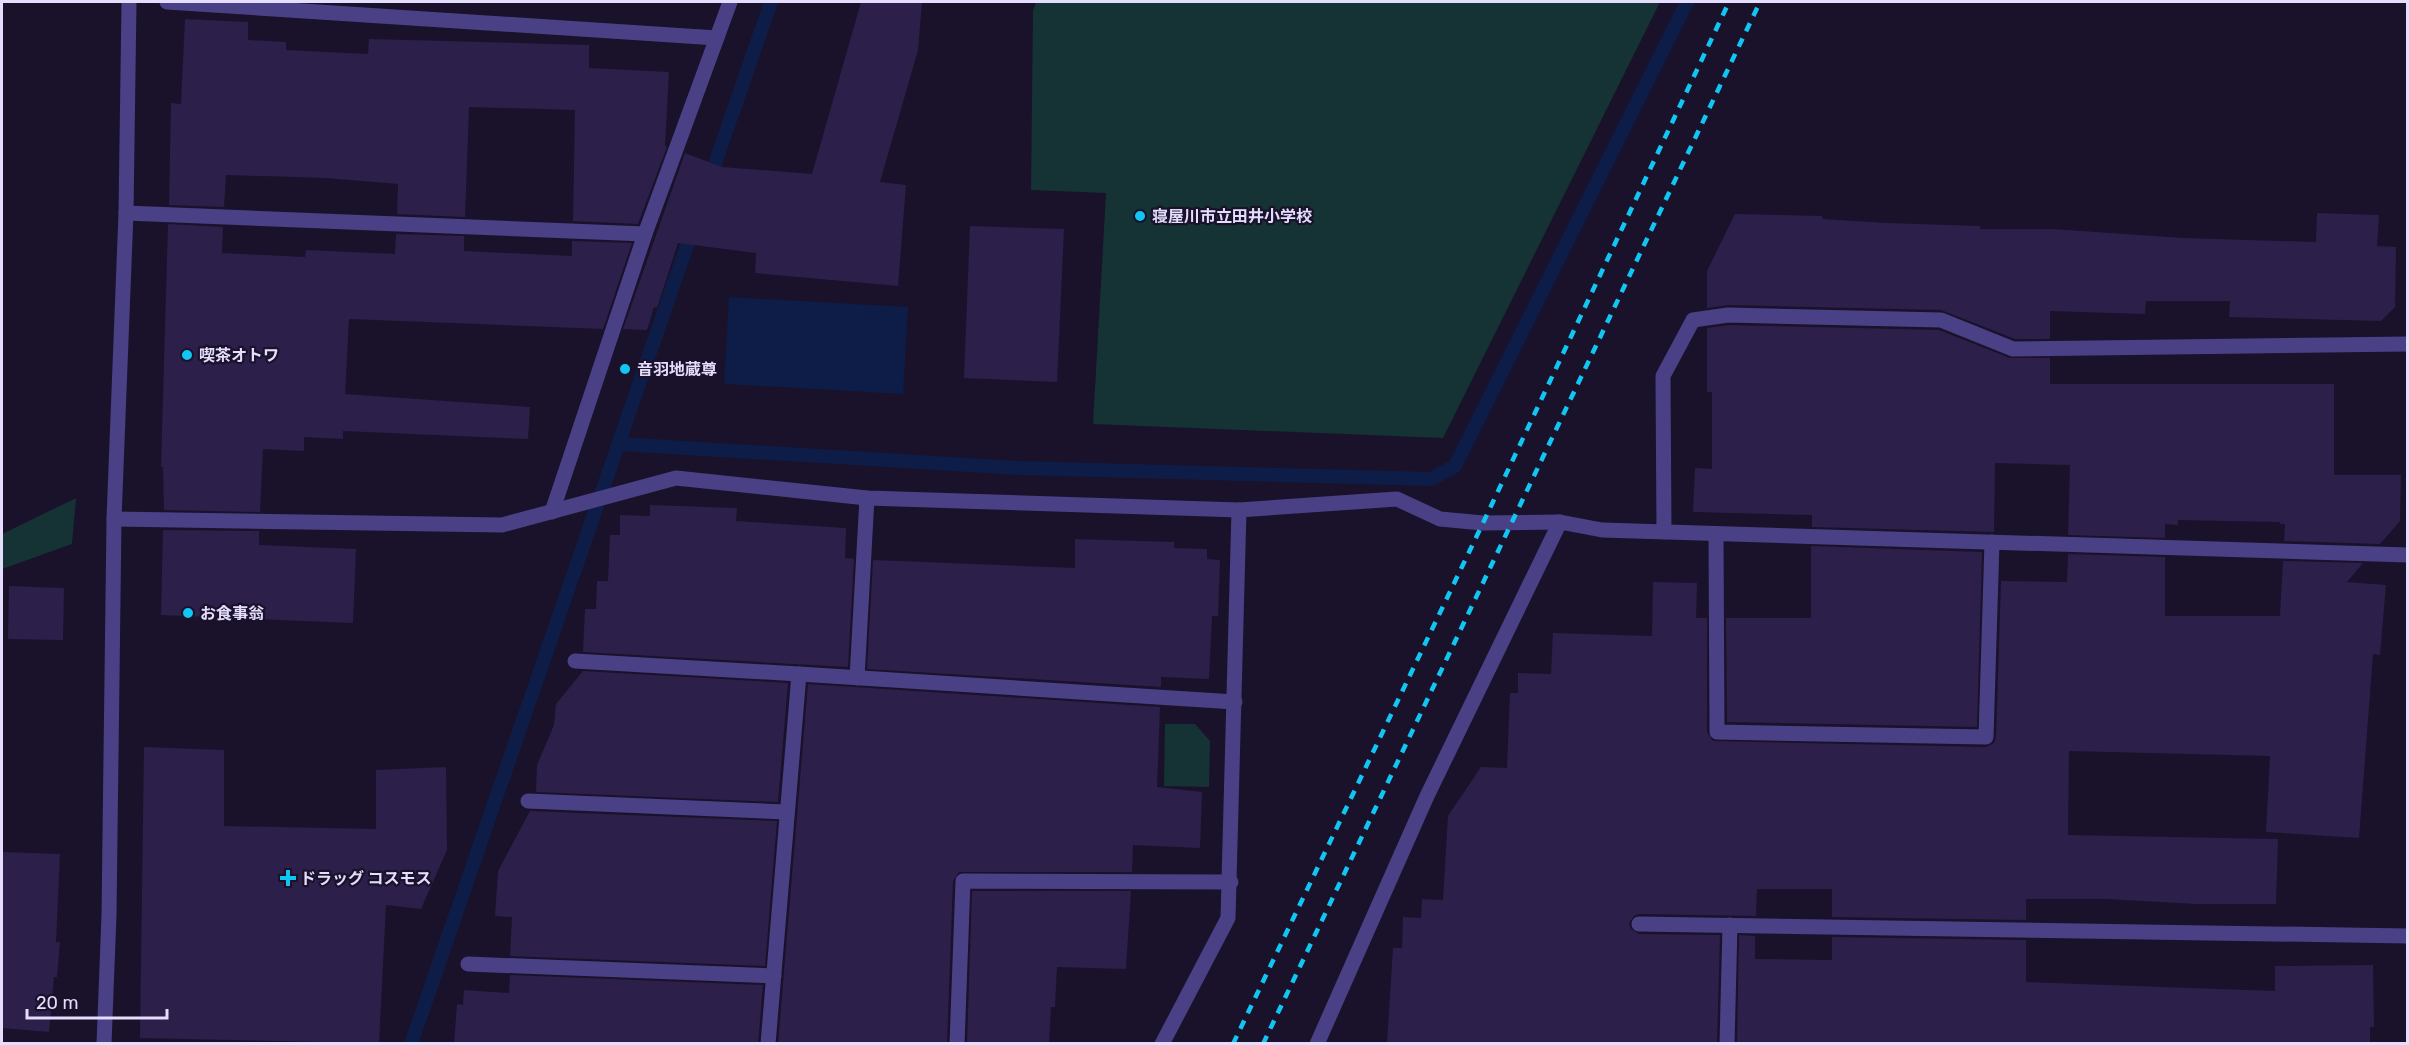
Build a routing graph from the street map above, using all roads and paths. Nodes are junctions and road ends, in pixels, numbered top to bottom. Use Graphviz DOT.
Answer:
graph roads {
  1 [pos="129,2"];
  2 [pos="167,2"];
  3 [pos="730,2"];
  4 [pos="717,38"];
  5 [pos="126,213"];
  6 [pos="645,234"];
  7 [pos="2408,344"];
  8 [pos="867,498"];
  9 [pos="1239,510"];
  10 [pos="552,512"];
  11 [pos="114,519"];
  12 [pos="1560,522"];
  13 [pos="1664,532"];
  14 [pos="1716,534"];
  15 [pos="1992,542"];
  16 [pos="2408,555"];
  17 [pos="575,661"];
  18 [pos="799,674"];
  19 [pos="857,678"];
  20 [pos="1235,702"];
  21 [pos="528,801"];
  22 [pos="787,812"];
  23 [pos="1231,882"];
  24 [pos="1639,924"];
  25 [pos="1730,926"];
  26 [pos="2408,936"];
  27 [pos="468,964"];
  28 [pos="774,976"];
  29 [pos="105,1044"];
  30 [pos="768,1044"];
  31 [pos="957,1044"];
  32 [pos="1162,1044"];
  33 [pos="1317,1044"];
  34 [pos="1727,1044"];
  1 -- 5 [label="street"];
  2 -- 4 [label="street"];
  3 -- 4 [label="street"];
  4 -- 6 [label="street"];
  5 -- 6 [label="street"];
  5 -- 11 [label="street"];
  6 -- 10 [label="street"];
  7 -- 13 [label="street"];
  8 -- 9 [label="street"];
  8 -- 10 [label="street"];
  8 -- 19 [label="street"];
  9 -- 12 [label="street"];
  9 -- 20 [label="street"];
  10 -- 11 [label="street"];
  11 -- 29 [label="street"];
  12 -- 13 [label="street"];
  12 -- 33 [label="street"];
  13 -- 14 [label="street"];
  14 -- 15 [label="street"];
  14 -- 15 [label="street"];
  15 -- 16 [label="street"];
  17 -- 18 [label="street"];
  18 -- 19 [label="street"];
  18 -- 22 [label="street"];
  19 -- 20 [label="street"];
  20 -- 23 [label="street"];
  21 -- 22 [label="street"];
  22 -- 28 [label="street"];
  23 -- 31 [label="street"];
  23 -- 32 [label="street"];
  24 -- 25 [label="street"];
  25 -- 26 [label="street"];
  25 -- 34 [label="street"];
  27 -- 28 [label="street"];
  28 -- 30 [label="street"];
}
